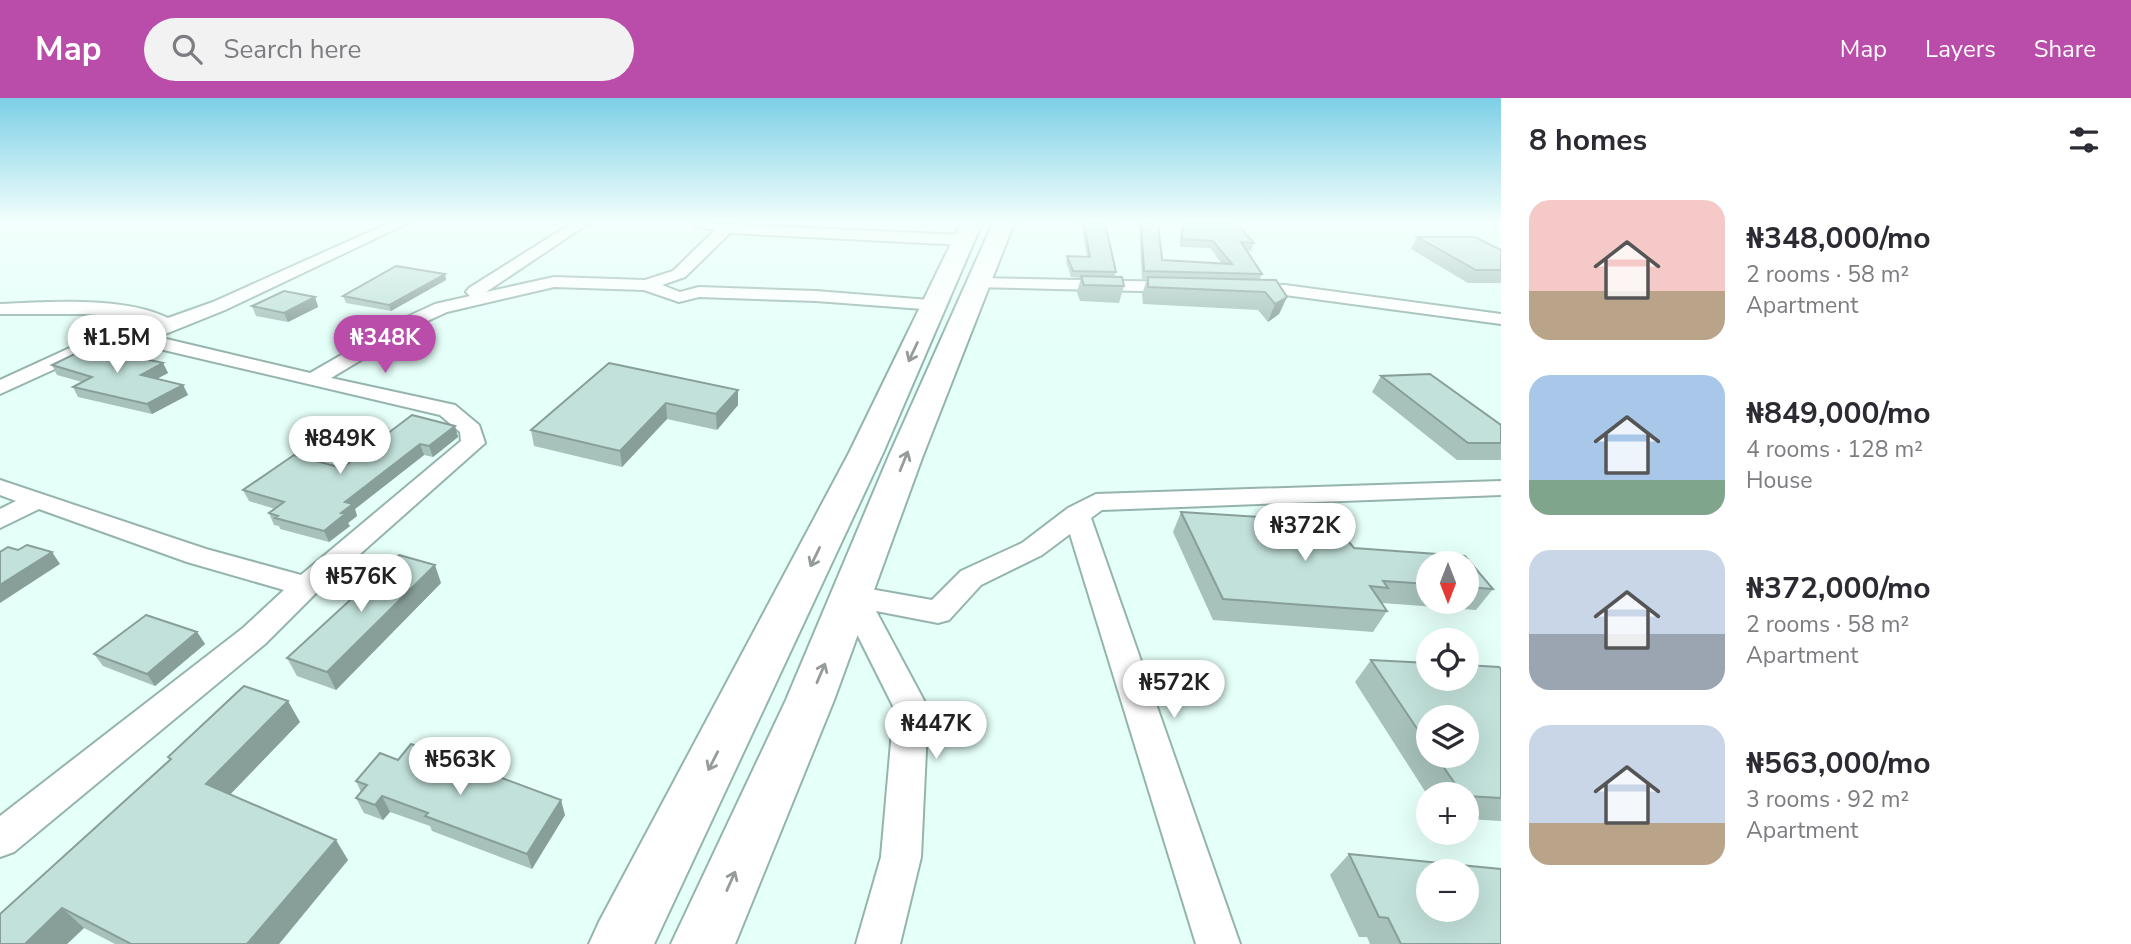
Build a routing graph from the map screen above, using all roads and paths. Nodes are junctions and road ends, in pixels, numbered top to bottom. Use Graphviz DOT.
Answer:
graph roads {
  1 [pos="314,262"];
  2 [pos="521,262"];
  3 [pos="691,262"];
  4 [pos="955,262"];
  5 [pos="987,262"];
  6 [pos="978,283"];
  7 [pos="646,285"];
  8 [pos="1202,287"];
  9 [pos="1229,288"];
  10 [pos="459,303"];
  11 [pos="936,305"];
  12 [pos="0,309"];
  13 [pos="139,313"];
  14 [pos="1501,319"];
  15 [pos="167,325"];
  16 [pos="313,380"];
  17 [pos="0,388"];
  18 [pos="0,487"];
  19 [pos="1501,488"];
  20 [pos="37,500"];
  21 [pos="1077,514"];
  22 [pos="0,520"];
  23 [pos="306,586"];
  24 [pos="853,596"];
  25 [pos="0,839"];
  26 [pos="621,944"];
  27 [pos="703,944"];
  28 [pos="878,944"];
  29 [pos="1218,944"];
  1 -- 15 [label="street"];
  2 -- 10 [label="street"];
  3 -- 7 [label="street"];
  4 -- 11 [label="highway"];
  5 -- 6 [label="highway"];
  6 -- 8 [label="street"];
  24 -- 6 [label="highway, one-way"];
  7 -- 10 [label="street"];
  7 -- 11 [label="street"];
  9 -- 14 [label="street"];
  10 -- 16 [label="street"];
  11 -- 26 [label="highway, one-way"];
  12 -- 13 [label="street"];
  13 -- 15 [label="street"];
  13 -- 17 [label="street"];
  15 -- 16 [label="street"];
  16 -- 23 [label="street"];
  18 -- 20 [label="street"];
  19 -- 21 [label="street"];
  20 -- 22 [label="street"];
  20 -- 23 [label="street"];
  21 -- 24 [label="street"];
  21 -- 29 [label="street"];
  23 -- 25 [label="street"];
  27 -- 24 [label="highway, one-way"];
  24 -- 28 [label="street"];
}
